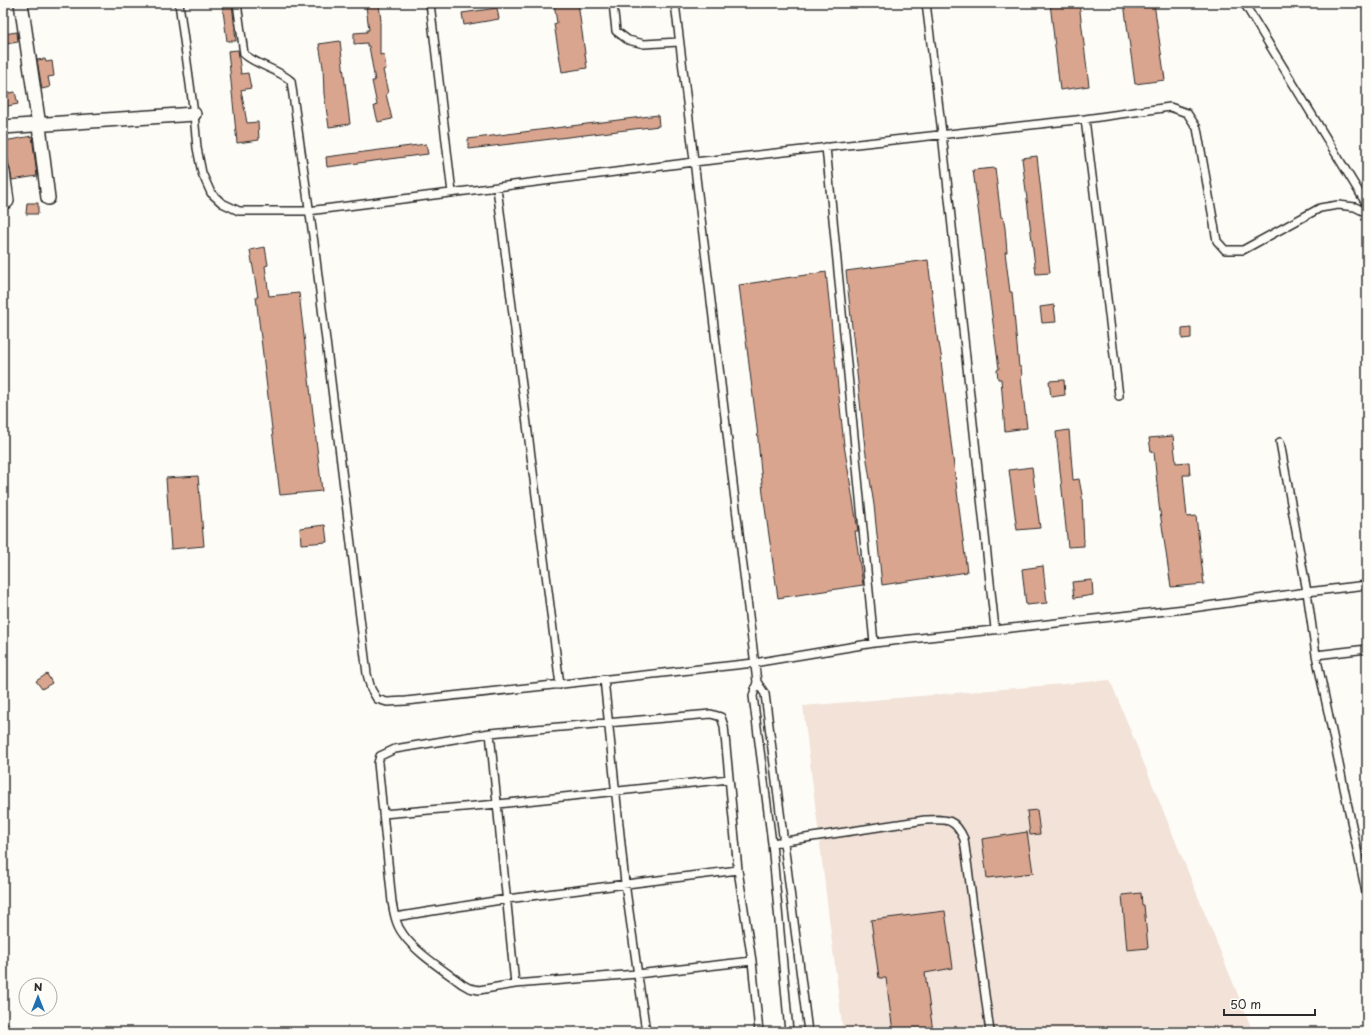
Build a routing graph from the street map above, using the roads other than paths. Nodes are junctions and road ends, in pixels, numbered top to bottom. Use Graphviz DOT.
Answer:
graph roads {
  1 [pos="21,3"];
  2 [pos="179,3"];
  3 [pos="237,3"];
  4 [pos="430,3"];
  5 [pos="613,3"];
  6 [pos="675,3"];
  7 [pos="926,3"];
  8 [pos="1244,3"];
  9 [pos="679,42"];
  10 [pos="194,114"];
  11 [pos="1084,119"];
  12 [pos="39,126"];
  13 [pos="3,127"];
  14 [pos="942,133"];
  15 [pos="826,147"];
  16 [pos="694,162"];
  17 [pos="3,172"];
  18 [pos="496,188"];
  19 [pos="452,193"];
  20 [pos="48,198"];
  21 [pos="8,201"];
  22 [pos="1367,205"];
  23 [pos="308,211"];
  24 [pos="1367,213"];
  25 [pos="1119,396"];
  26 [pos="1280,442"];
  27 [pos="1367,585"];
  28 [pos="1307,592"];
  29 [pos="995,629"];
  30 [pos="874,644"];
  31 [pos="1367,649"];
  32 [pos="1316,655"];
  33 [pos="754,663"];
  34 [pos="604,679"];
  35 [pos="757,682"];
  36 [pos="560,685"];
  37 [pos="609,722"];
  38 [pos="490,733"];
  39 [pos="728,779"];
  40 [pos="616,790"];
  41 [pos="498,804"];
  42 [pos="383,814"];
  43 [pos="784,841"];
  44 [pos="772,843"];
  45 [pos="738,870"];
  46 [pos="625,883"];
  47 [pos="1367,897"];
  48 [pos="507,899"];
  49 [pos="395,917"];
  50 [pos="752,961"];
  51 [pos="636,974"];
  52 [pos="515,984"];
  53 [pos="3,1031"];
  54 [pos="7,1032"];
  55 [pos="646,1032"];
  56 [pos="759,1032"];
  57 [pos="790,1032"];
  58 [pos="808,1032"];
  59 [pos="990,1032"];
  1 -- 12 [label="street"];
  2 -- 10 [label="lane"];
  3 -- 23 [label="lane"];
  4 -- 19 [label="lane"];
  5 -- 9 [label="lane"];
  6 -- 9 [label="lane"];
  7 -- 14 [label="lane"];
  8 -- 22 [label="lane"];
  9 -- 16 [label="lane"];
  10 -- 12 [label="street"];
  10 -- 23 [label="lane"];
  11 -- 14 [label="lane"];
  11 -- 24 [label="lane"];
  11 -- 25 [label="lane"];
  12 -- 13 [label="street"];
  12 -- 20 [label="street"];
  14 -- 15 [label="lane"];
  14 -- 29 [label="lane"];
  15 -- 16 [label="lane"];
  15 -- 30 [label="lane"];
  16 -- 18 [label="lane"];
  16 -- 33 [label="lane"];
  17 -- 21 [label="street"];
  18 -- 19 [label="lane"];
  18 -- 36 [label="lane"];
  19 -- 23 [label="lane"];
  23 -- 36 [label="lane"];
  26 -- 28 [label="lane"];
  27 -- 28 [label="lane"];
  28 -- 29 [label="lane"];
  28 -- 32 [label="lane"];
  29 -- 30 [label="lane"];
  30 -- 33 [label="lane"];
  31 -- 32 [label="lane"];
  32 -- 47 [label="lane"];
  33 -- 34 [label="lane"];
  33 -- 35 [label="lane"];
  34 -- 36 [label="lane"];
  34 -- 37 [label="lane"];
  35 -- 43 [label="lane"];
  35 -- 44 [label="lane"];
  37 -- 38 [label="lane"];
  37 -- 39 [label="lane"];
  37 -- 40 [label="lane"];
  38 -- 41 [label="lane"];
  38 -- 42 [label="lane"];
  39 -- 40 [label="lane"];
  39 -- 45 [label="lane"];
  40 -- 41 [label="lane"];
  40 -- 46 [label="lane"];
  41 -- 42 [label="lane"];
  41 -- 48 [label="lane"];
  42 -- 49 [label="lane"];
  43 -- 44 [label="lane"];
  43 -- 58 [label="lane"];
  43 -- 59 [label="lane"];
  44 -- 57 [label="lane"];
  45 -- 46 [label="lane"];
  45 -- 50 [label="lane"];
  46 -- 48 [label="lane"];
  46 -- 51 [label="lane"];
  48 -- 49 [label="lane"];
  48 -- 52 [label="lane"];
  49 -- 52 [label="lane"];
  50 -- 51 [label="lane"];
  50 -- 56 [label="lane"];
  51 -- 52 [label="lane"];
  51 -- 55 [label="lane"];
  53 -- 54 [label="street"];
}
